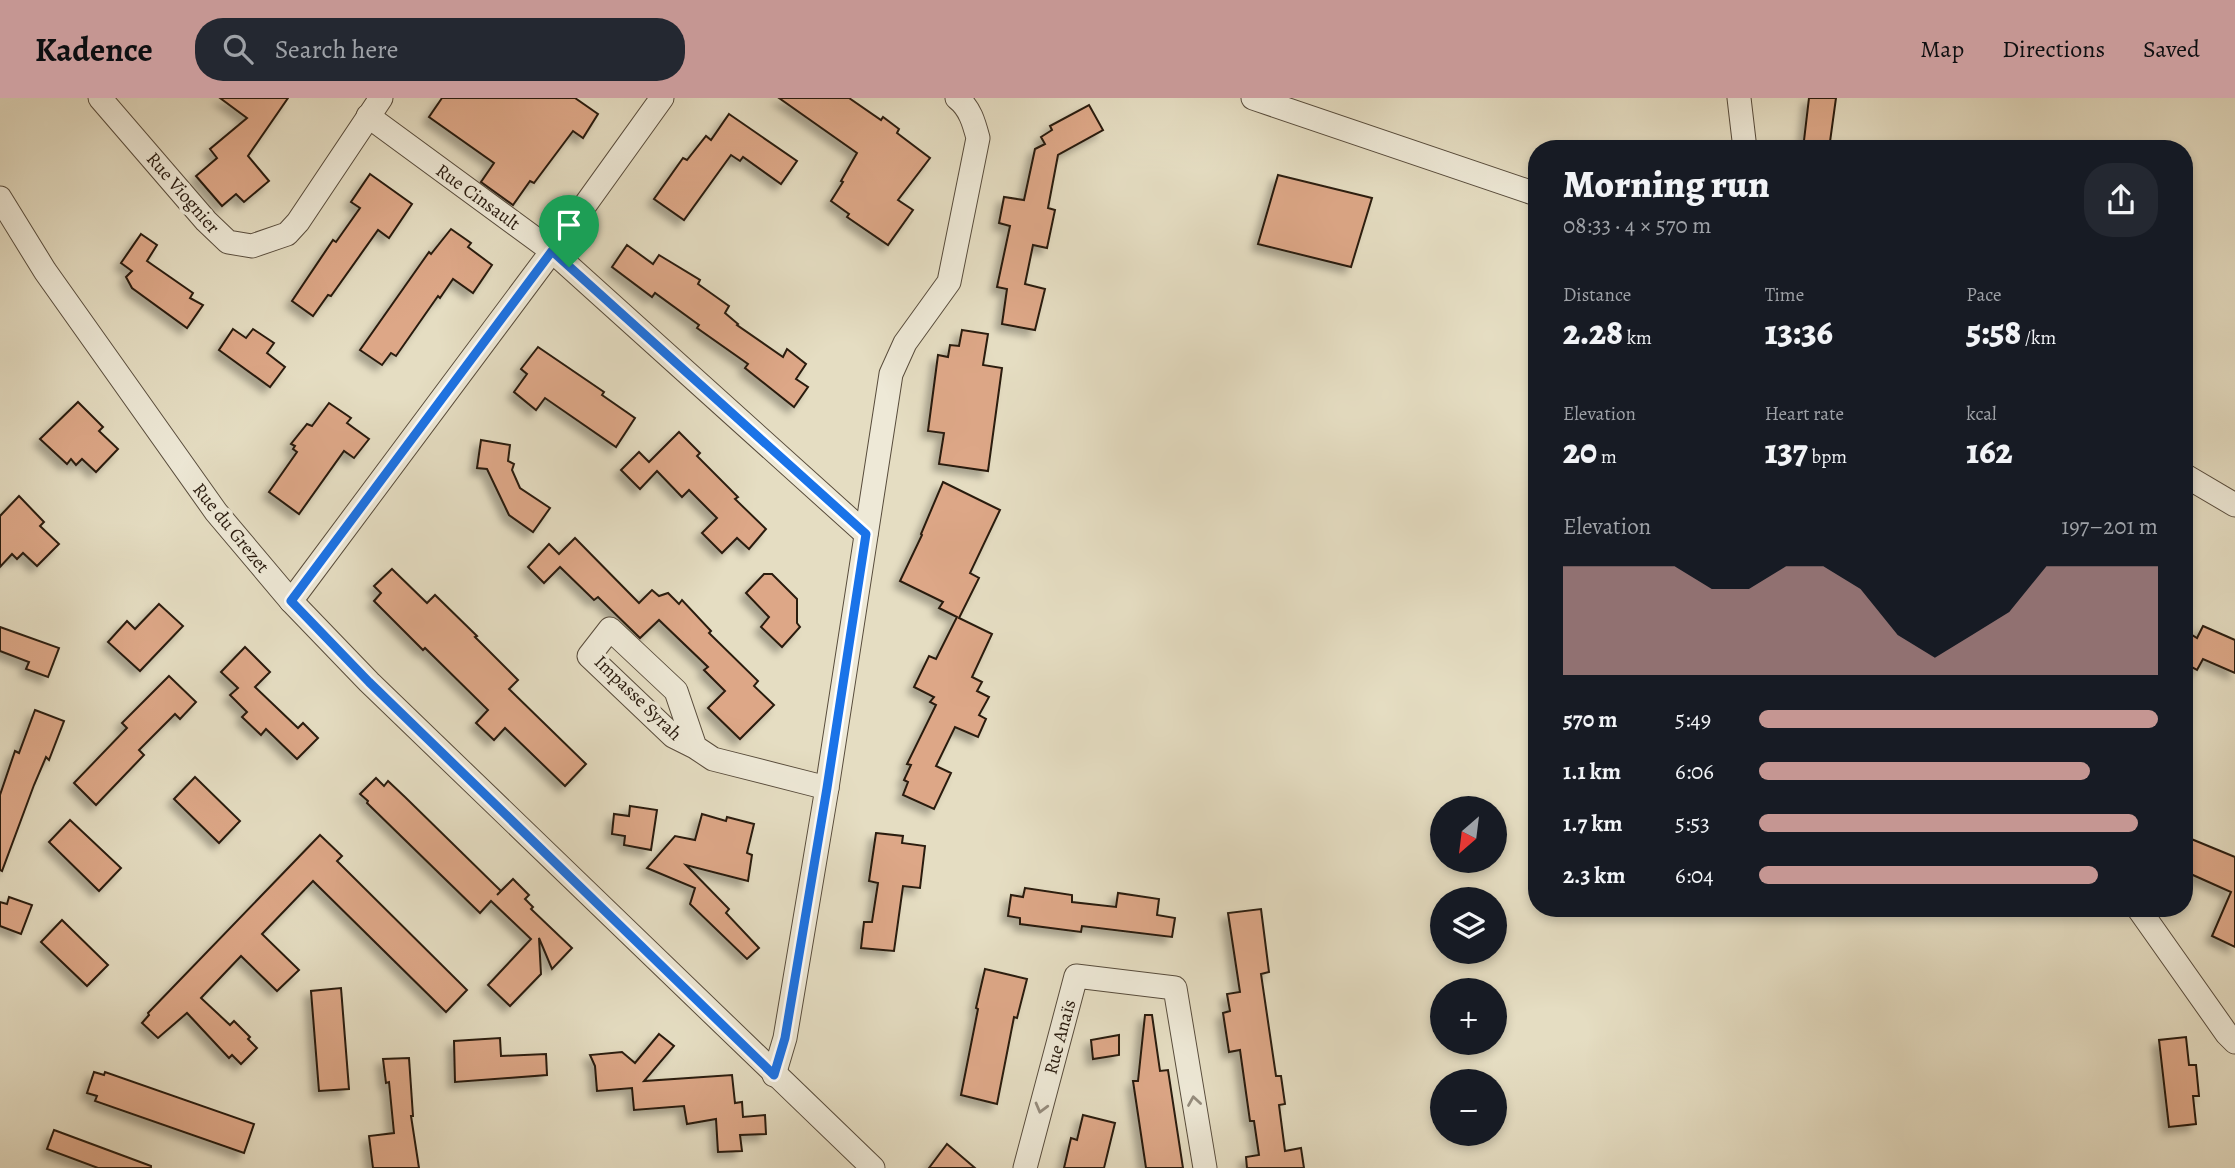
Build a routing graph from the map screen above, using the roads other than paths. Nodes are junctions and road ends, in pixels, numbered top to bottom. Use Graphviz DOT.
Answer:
graph roads {
  1 [pos="100,98"];
  2 [pos="662,98"];
  3 [pos="1253,98"];
  4 [pos="1739,98"];
  5 [pos="960,100"];
  6 [pos="375,107"];
  7 [pos="1744,140"];
  8 [pos="1528,191"];
  9 [pos="0,198"];
  10 [pos="552,251"];
  11 [pos="2193,480"];
  12 [pos="2235,505"];
  13 [pos="866,534"];
  14 [pos="291,601"];
  15 [pos="695,747"];
  16 [pos="827,788"];
  17 [pos="2144,917"];
  18 [pos="2235,1042"];
  19 [pos="774,1075"];
  20 [pos="873,1168"];
  21 [pos="1025,1168"];
  22 [pos="1205,1168"];
  1 -- 6 [label="street, Rue Viognier"];
  2 -- 10 [label="street"];
  3 -- 8 [label="street"];
  4 -- 7 [label="street"];
  5 -- 13 [label="street"];
  6 -- 10 [label="street, Rue Cinsault"];
  9 -- 14 [label="street, Rue du Grezet"];
  10 -- 13 [label="street, Rue Cinsault"];
  10 -- 14 [label="street"];
  11 -- 12 [label="street"];
  13 -- 16 [label="street"];
  14 -- 19 [label="street, Rue du Grezet"];
  15 -- 15 [label="street, Impasse Syrah"];
  15 -- 16 [label="street, Impasse Syrah"];
  16 -- 19 [label="street"];
  17 -- 18 [label="street"];
  19 -- 20 [label="street, Rue du Grezet"];
  22 -- 21 [label="street, Rue Anaïs, one-way"];
}
